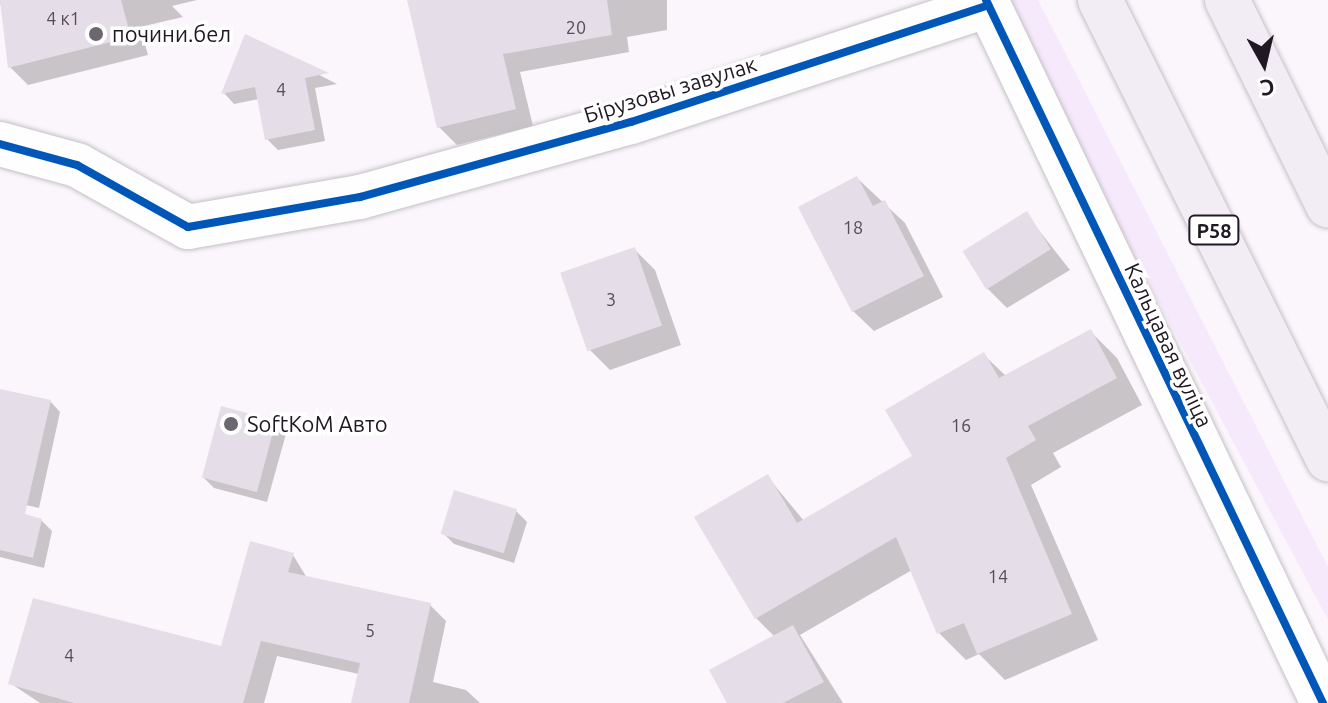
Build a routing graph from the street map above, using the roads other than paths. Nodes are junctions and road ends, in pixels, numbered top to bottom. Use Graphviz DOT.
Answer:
graph roads {
  1 [pos="1100,0"];
  2 [pos="1227,0"];
  3 [pos="987,2"];
  4 [pos="0,144"];
  5 [pos="1328,205"];
  6 [pos="1328,459"];
  7 [pos="1323,703"];
  1 -- 6 [label="highway, Р58"];
  2 -- 5 [label="highway"];
  3 -- 4 [label="street, Бірузовы завулак"];
  3 -- 7 [label="street, Кальцавая вуліца"];
}
